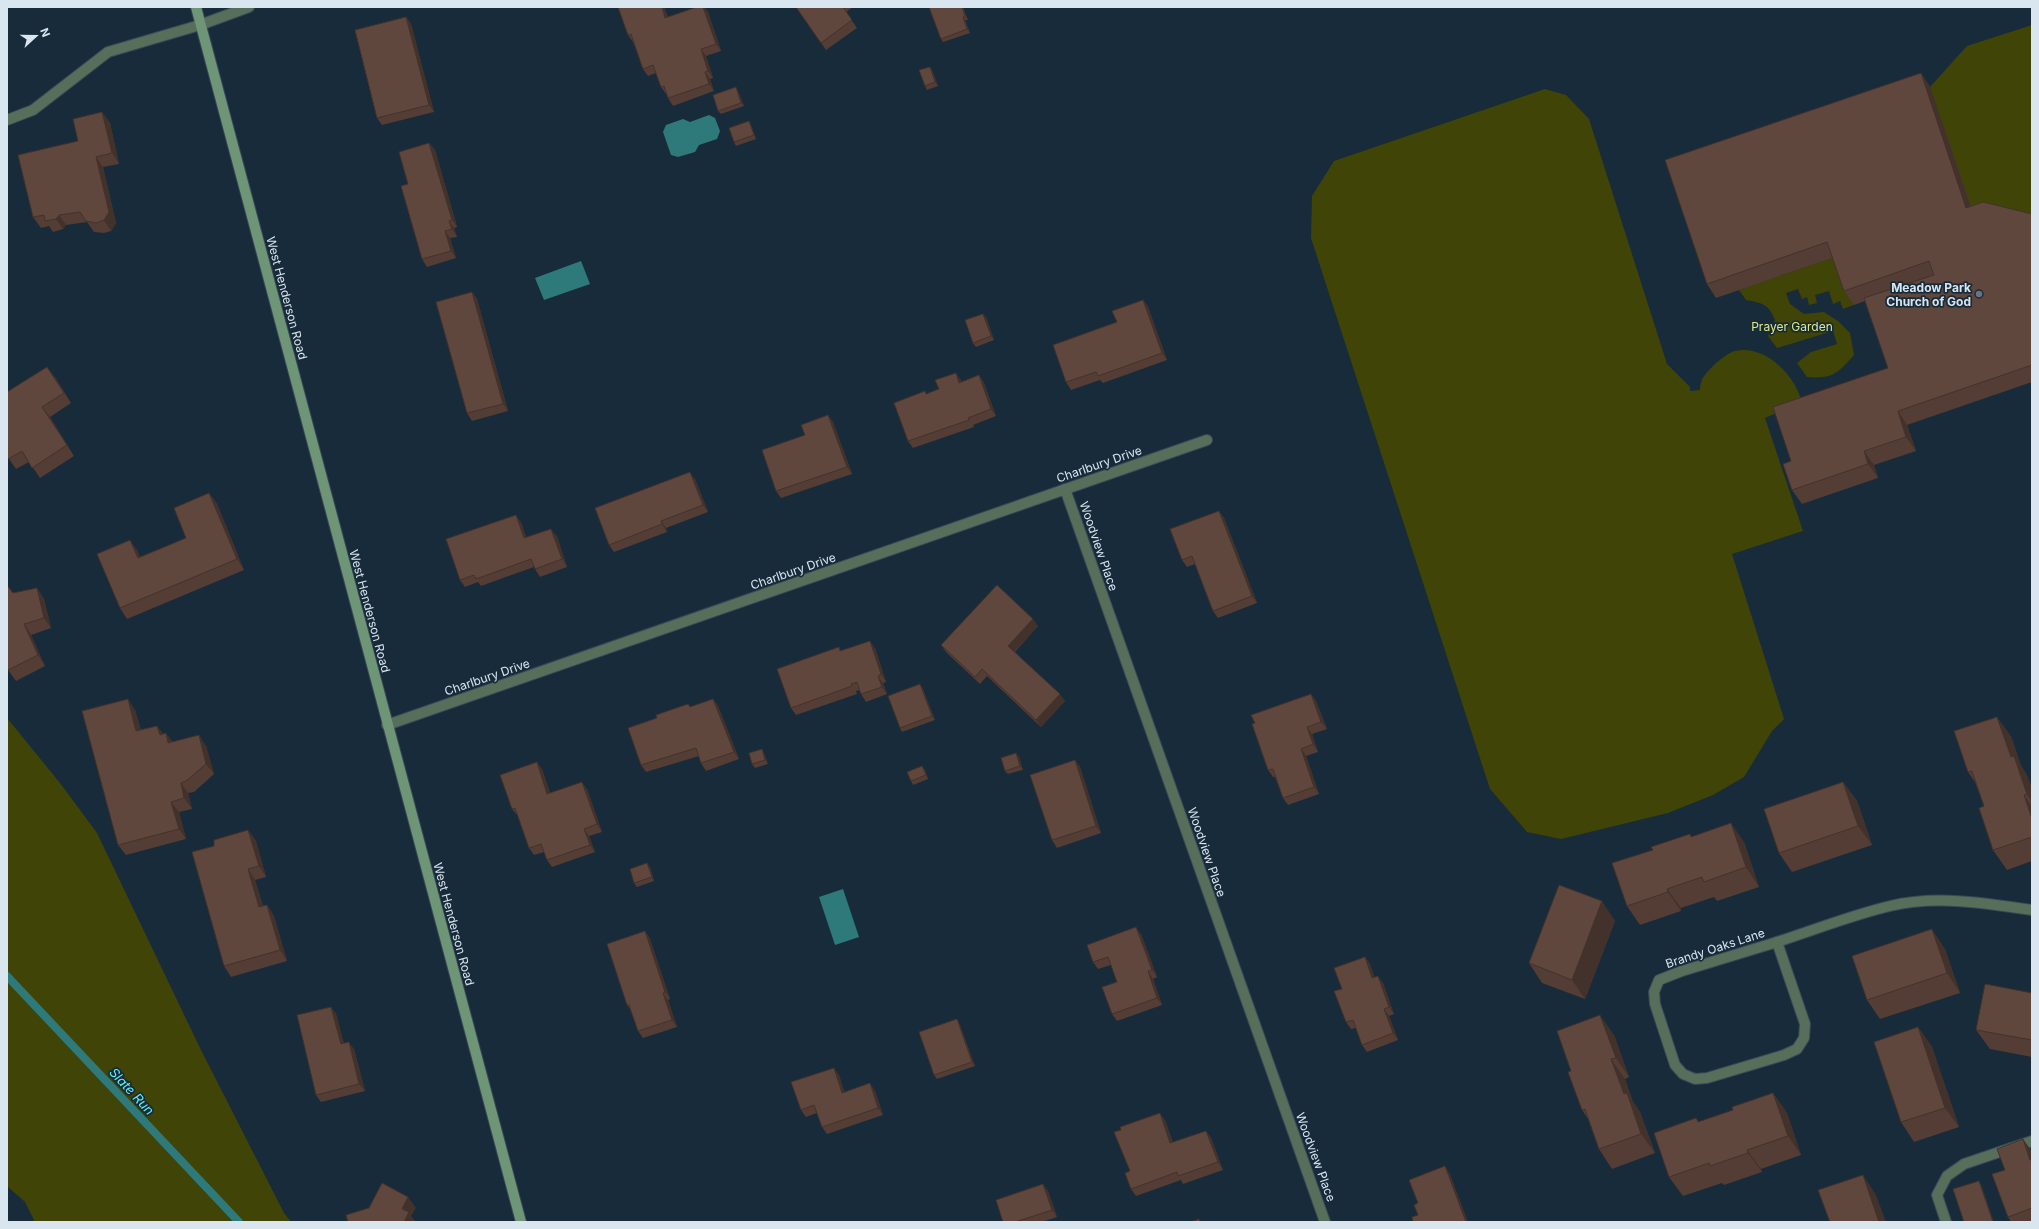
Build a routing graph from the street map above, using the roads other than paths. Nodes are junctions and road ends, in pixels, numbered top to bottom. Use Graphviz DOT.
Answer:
graph roads {
  1 [pos="196,7"];
  2 [pos="249,7"];
  3 [pos="200,24"];
  4 [pos="7,120"];
  5 [pos="1207,440"];
  6 [pos="1065,489"];
  7 [pos="387,725"];
  8 [pos="2032,910"];
  9 [pos="1777,942"];
  10 [pos="2032,1141"];
  11 [pos="521,1222"];
  12 [pos="1325,1222"];
  13 [pos="1946,1222"];
  1 -- 3 [label="main road, West Henderson Road"];
  2 -- 3 [label="street"];
  3 -- 4 [label="street"];
  3 -- 7 [label="main road, West Henderson Road"];
  5 -- 6 [label="street, Charlbury Drive"];
  6 -- 7 [label="street, Charlbury Drive"];
  6 -- 12 [label="street, Woodview Place"];
  7 -- 11 [label="main road, West Henderson Road"];
  8 -- 9 [label="street, Brandy Oaks Lane"];
  9 -- 9 [label="street, Brandy Oaks Lane"];
  10 -- 13 [label="street"];
}
